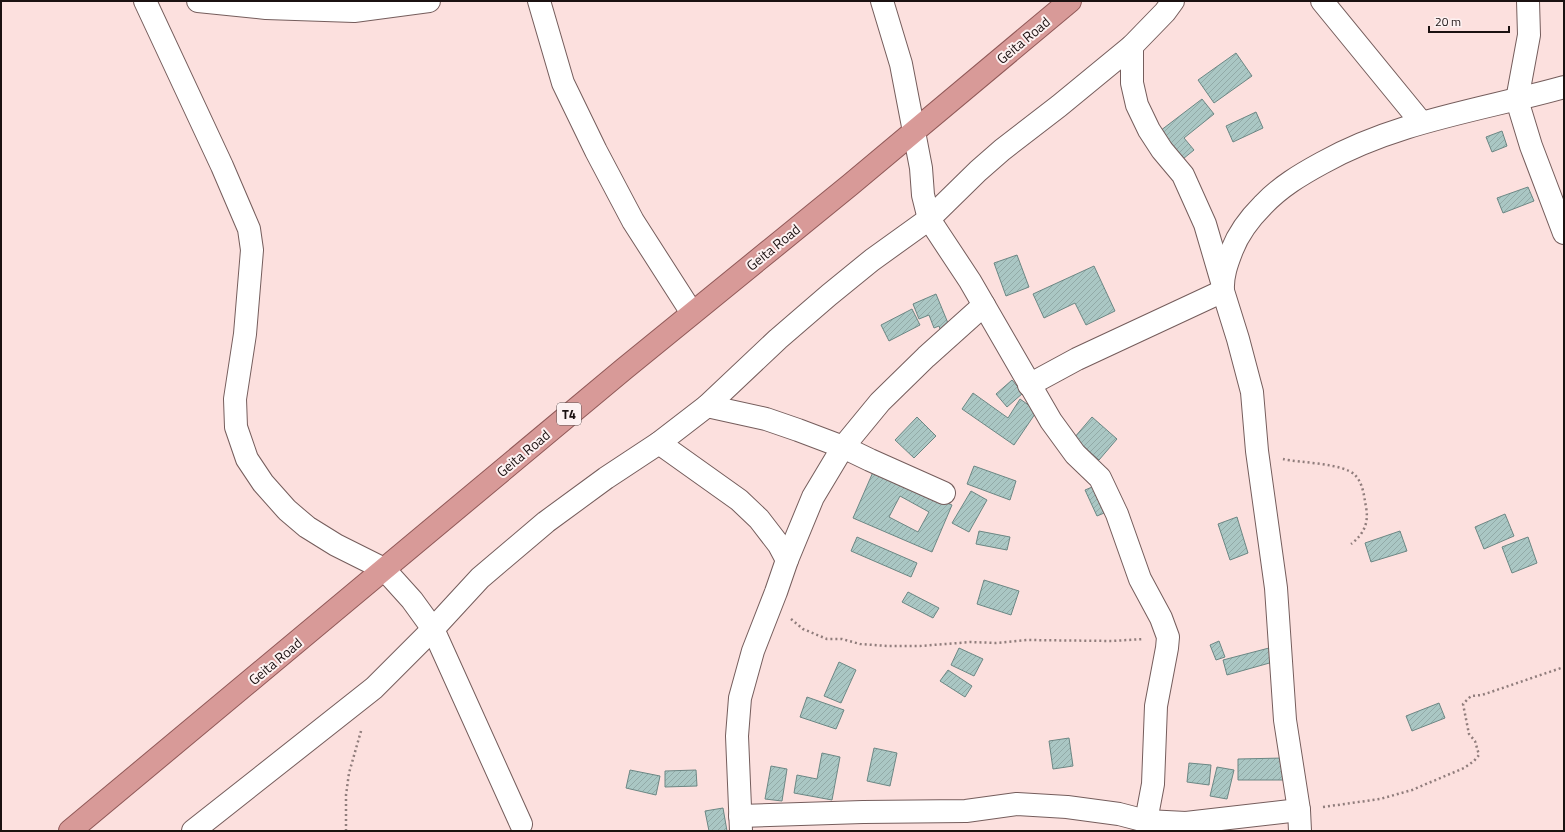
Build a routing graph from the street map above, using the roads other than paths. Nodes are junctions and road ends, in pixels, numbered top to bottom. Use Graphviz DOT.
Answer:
graph roads {
  1 [pos="145,1"];
  2 [pos="198,1"];
  3 [pos="429,1"];
  4 [pos="539,1"];
  5 [pos="882,1"];
  6 [pos="1070,1"];
  7 [pos="1173,1"];
  8 [pos="1322,1"];
  9 [pos="1528,1"];
  10 [pos="1132,46"];
  11 [pos="1564,87"];
  12 [pos="1517,100"];
  13 [pos="1421,122"];
  14 [pos="914,130"];
  15 [pos="929,219"];
  16 [pos="1564,233"];
  17 [pos="1222,286"];
  18 [pos="984,305"];
  19 [pos="692,313"];
  20 [pos="1029,385"];
  21 [pos="707,406"];
  22 [pos="659,443"];
  23 [pos="843,447"];
  24 [pos="944,493"];
  25 [pos="787,560"];
  26 [pos="384,569"];
  27 [pos="433,629"];
  28 [pos="1298,810"];
  29 [pos="1146,821"];
  30 [pos="521,824"];
  31 [pos="740,824"];
  32 [pos="70,831"];
  33 [pos="193,831"];
  34 [pos="1300,831"];
  1 -- 26 [label="street"];
  2 -- 3 [label="street"];
  4 -- 19 [label="street"];
  5 -- 14 [label="street"];
  6 -- 14 [label="highway, Geita Road / T4"];
  7 -- 10 [label="street"];
  8 -- 13 [label="street"];
  9 -- 12 [label="street"];
  10 -- 15 [label="street"];
  10 -- 17 [label="street"];
  11 -- 12 [label="street"];
  12 -- 13 [label="street"];
  12 -- 16 [label="street"];
  13 -- 17 [label="street"];
  14 -- 15 [label="street"];
  14 -- 19 [label="highway, Geita Road / T4"];
  15 -- 18 [label="street"];
  15 -- 21 [label="street"];
  17 -- 20 [label="street"];
  17 -- 28 [label="street"];
  18 -- 20 [label="street"];
  18 -- 23 [label="street"];
  19 -- 26 [label="highway, Geita Road / T4"];
  20 -- 29 [label="street"];
  21 -- 22 [label="street"];
  21 -- 23 [label="street"];
  22 -- 25 [label="street"];
  22 -- 27 [label="street"];
  23 -- 24 [label="street"];
  23 -- 25 [label="street"];
  25 -- 31 [label="street"];
  26 -- 27 [label="street"];
  26 -- 32 [label="highway, Geita Road / T4"];
  27 -- 30 [label="street"];
  27 -- 33 [label="street"];
  28 -- 29 [label="street"];
  28 -- 34 [label="street"];
  29 -- 31 [label="street"];
}
